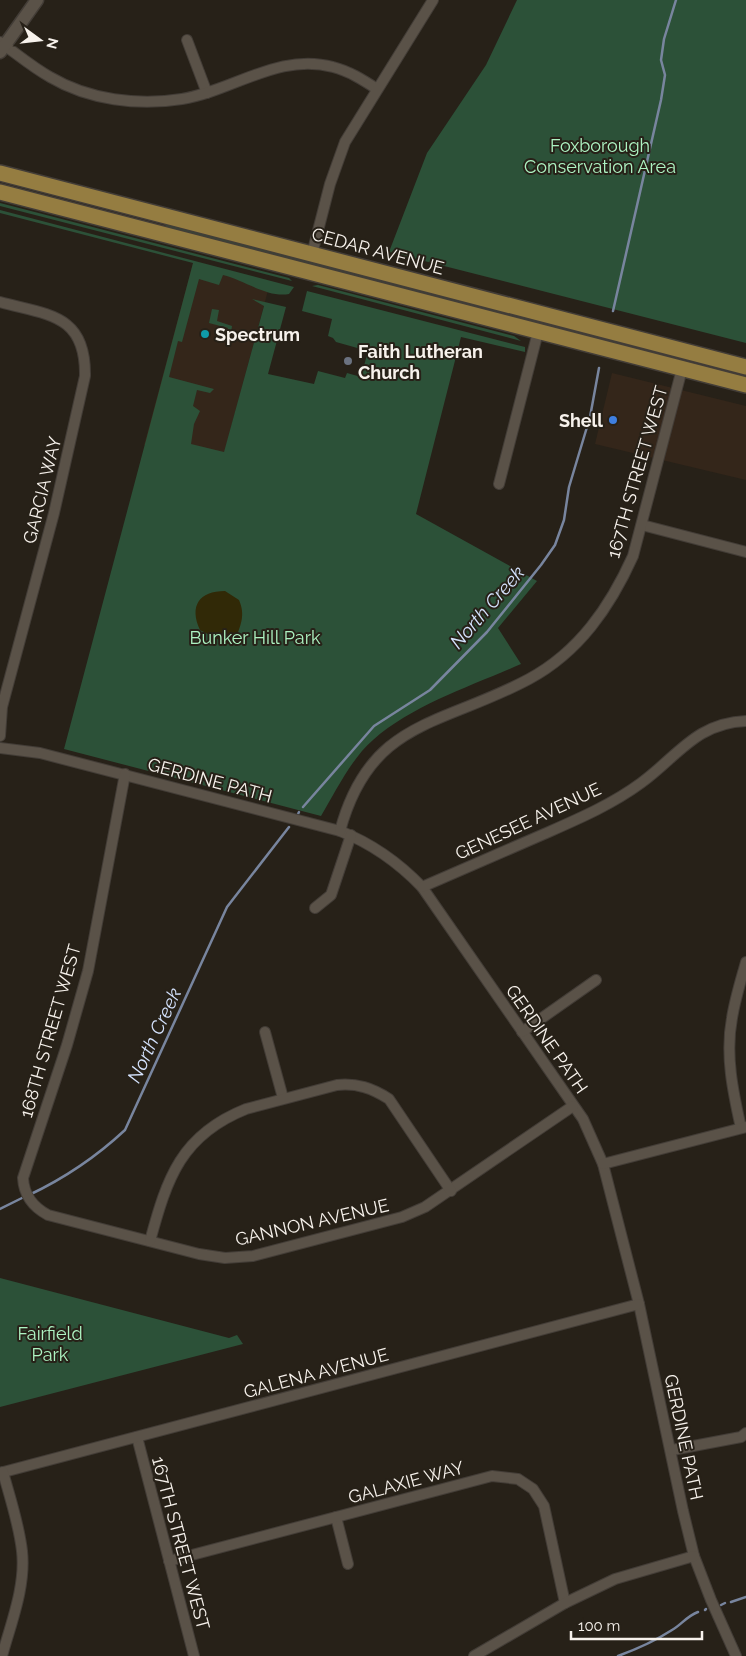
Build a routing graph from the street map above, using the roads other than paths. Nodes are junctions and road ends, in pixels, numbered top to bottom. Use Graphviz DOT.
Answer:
graph roads {
  1 [pos="37,0"];
  2 [pos="433,0"];
  3 [pos="186,40"];
  4 [pos="2,46"];
  5 [pos="377,89"];
  6 [pos="207,93"];
  7 [pos="0,173"];
  8 [pos="0,192"];
  9 [pos="312,254"];
  10 [pos="0,302"];
  11 [pos="538,332"];
  12 [pos="743,366"];
  13 [pos="682,369"];
  14 [pos="746,385"];
  15 [pos="498,484"];
  16 [pos="642,525"];
  17 [pos="746,552"];
  18 [pos="746,721"];
  19 [pos="0,736"];
  20 [pos="0,748"];
  21 [pos="125,774"];
  22 [pos="340,831"];
  23 [pos="351,835"];
  24 [pos="422,887"];
  25 [pos="315,908"];
  26 [pos="746,962"];
  27 [pos="596,980"];
  28 [pos="265,1032"];
  29 [pos="522,1032"];
  30 [pos="283,1098"];
  31 [pos="573,1106"];
  32 [pos="744,1127"];
  33 [pos="603,1164"];
  34 [pos="451,1190"];
  35 [pos="33,1206"];
  36 [pos="150,1241"];
  37 [pos="639,1304"];
  38 [pos="746,1433"];
  39 [pos="137,1437"];
  40 [pos="672,1450"];
  41 [pos="2,1473"];
  42 [pos="336,1517"];
  43 [pos="694,1556"];
  44 [pos="169,1561"];
  45 [pos="348,1564"];
  46 [pos="565,1603"];
  47 [pos="2,1656"];
  48 [pos="194,1656"];
  49 [pos="474,1656"];
  50 [pos="736,1656"];
  1 -- 4 [label="street"];
  2 -- 5 [label="street"];
  3 -- 6 [label="street"];
  4 -- 6 [label="street"];
  5 -- 6 [label="street"];
  5 -- 9 [label="street"];
  7 -- 9 [label="main road, CEDAR AVENUE"];
  8 -- 11 [label="main road"];
  9 -- 12 [label="main road, CEDAR AVENUE"];
  10 -- 19 [label="street, GARCIA WAY"];
  11 -- 13 [label="main road"];
  11 -- 15 [label="street"];
  12 -- 13 [label="main road"];
  13 -- 14 [label="main road"];
  13 -- 16 [label="street, 167TH STREET WEST"];
  16 -- 17 [label="street"];
  16 -- 22 [label="street, 167TH STREET WEST"];
  18 -- 24 [label="street, GENESEE AVENUE"];
  20 -- 21 [label="street, GERDINE PATH"];
  21 -- 22 [label="street, GERDINE PATH"];
  21 -- 35 [label="street, 168TH STREET WEST"];
  22 -- 23 [label="street, GERDINE PATH"];
  23 -- 24 [label="street, GERDINE PATH"];
  23 -- 25 [label="street"];
  24 -- 29 [label="street, GERDINE PATH"];
  26 -- 32 [label="street"];
  27 -- 29 [label="street"];
  28 -- 30 [label="street"];
  29 -- 31 [label="street, GERDINE PATH"];
  30 -- 34 [label="street"];
  30 -- 36 [label="street"];
  31 -- 33 [label="street, GERDINE PATH"];
  31 -- 34 [label="street, GANNON AVENUE"];
  32 -- 33 [label="street"];
  33 -- 37 [label="street, GERDINE PATH"];
  34 -- 36 [label="street, GANNON AVENUE"];
  35 -- 36 [label="street, GANNON AVENUE"];
  37 -- 39 [label="street, GALENA AVENUE"];
  37 -- 40 [label="street, GERDINE PATH"];
  38 -- 40 [label="street"];
  39 -- 41 [label="street, GALENA AVENUE"];
  39 -- 44 [label="street, 167TH STREET WEST"];
  40 -- 43 [label="street, GERDINE PATH"];
  41 -- 47 [label="street"];
  42 -- 44 [label="street, GALAXIE WAY"];
  42 -- 45 [label="street"];
  42 -- 46 [label="street, GALAXIE WAY"];
  43 -- 46 [label="street"];
  43 -- 50 [label="street, GERDINE PATH"];
  44 -- 48 [label="street, 167TH STREET WEST"];
  46 -- 49 [label="street"];
}
